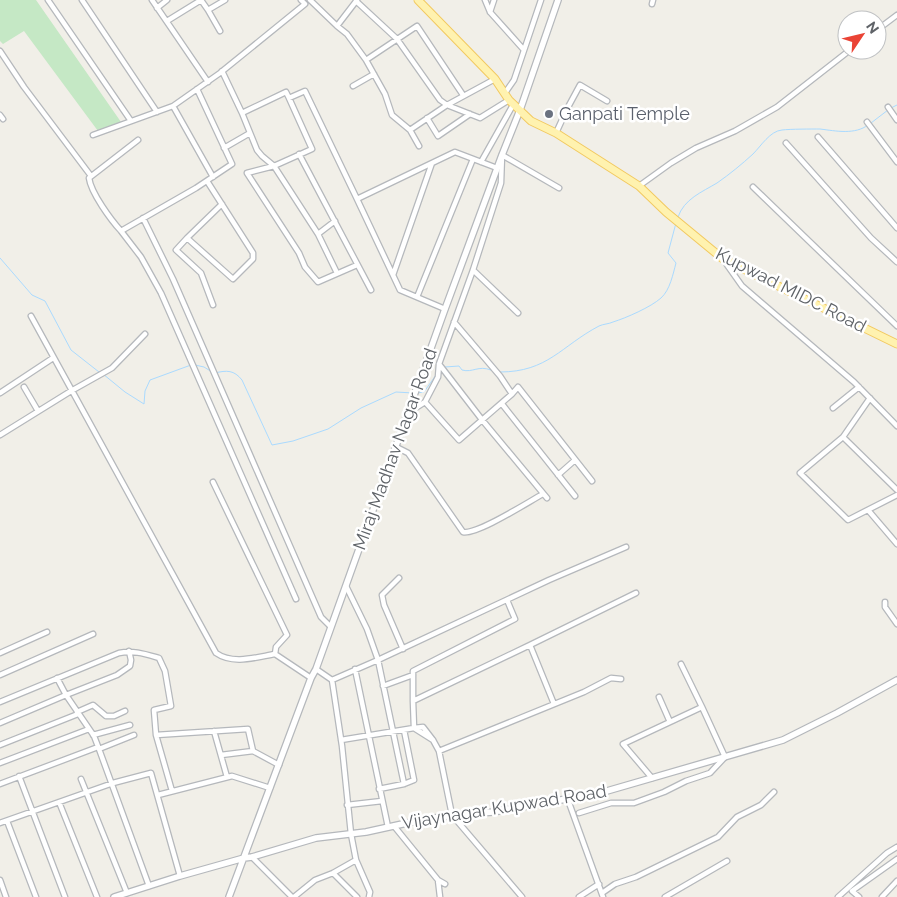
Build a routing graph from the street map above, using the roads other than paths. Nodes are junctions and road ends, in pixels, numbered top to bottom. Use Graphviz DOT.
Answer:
graph roads {
  1 [pos="48,0"];
  2 [pos="82,0"];
  3 [pos="152,0"];
  4 [pos="167,0"];
  5 [pos="225,0"];
  6 [pos="485,0"];
  7 [pos="494,0"];
  8 [pos="541,0"];
  9 [pos="558,0"];
  10 [pos="306,1"];
  11 [pos="357,1"];
  12 [pos="420,1"];
  13 [pos="156,8"];
  14 [pos="208,10"];
  15 [pos="490,12"];
  16 [pos="167,21"];
  17 [pos="337,26"];
  18 [pos="220,31"];
  19 [pos="398,39"];
  20 [pos="524,50"];
  21 [pos="0,52"];
  22 [pos="366,60"];
  23 [pos="837,60"];
  24 [pos="222,71"];
  25 [pos="374,74"];
  26 [pos="495,79"];
  27 [pos="208,82"];
  28 [pos="353,86"];
  29 [pos="197,89"];
  30 [pos="463,96"];
  31 [pos="289,98"];
  32 [pos="509,99"];
  33 [pos="607,101"];
  34 [pos="447,104"];
  35 [pos="173,106"];
  36 [pos="888,107"];
  37 [pos="520,110"];
  38 [pos="157,112"];
  39 [pos="242,113"];
  40 [pos="470,114"];
  41 [pos="427,118"];
  42 [pos="897,120"];
  43 [pos="132,121"];
  44 [pos="868,122"];
  45 [pos="410,130"];
  46 [pos="250,133"];
  47 [pos="556,133"];
  48 [pos="93,135"];
  49 [pos="818,137"];
  50 [pos="138,140"];
  51 [pos="786,143"];
  52 [pos="419,146"];
  53 [pos="224,148"];
  54 [pos="300,154"];
  55 [pos="502,155"];
  56 [pos="473,159"];
  57 [pos="481,162"];
  58 [pos="897,162"];
  59 [pos="432,163"];
  60 [pos="274,166"];
  61 [pos="497,168"];
  62 [pos="91,176"];
  63 [pos="213,176"];
  64 [pos="207,181"];
  65 [pos="639,186"];
  66 [pos="559,188"];
  67 [pos="753,188"];
  68 [pos="357,199"];
  69 [pos="222,204"];
  70 [pos="143,218"];
  71 [pos="336,221"];
  72 [pos="897,228"];
  73 [pos="121,231"];
  74 [pos="318,234"];
  75 [pos="187,238"];
  76 [pos="723,259"];
  77 [pos="897,262"];
  78 [pos="357,265"];
  79 [pos="473,270"];
  80 [pos="337,273"];
  81 [pos="393,275"];
  82 [pos="371,290"];
  83 [pos="417,297"];
  84 [pos="213,305"];
  85 [pos="445,310"];
  86 [pos="518,313"];
  87 [pos="31,316"];
  88 [pos="454,322"];
  89 [pos="897,326"];
  90 [pos="145,334"];
  91 [pos="897,344"];
  92 [pos="54,358"];
  93 [pos="439,364"];
  94 [pos="24,387"];
  95 [pos="859,387"];
  96 [pos="71,391"];
  97 [pos="0,392"];
  98 [pos="512,394"];
  99 [pos="870,398"];
  100 [pos="426,402"];
  101 [pos="502,404"];
  102 [pos="833,408"];
  103 [pos="38,411"];
  104 [pos="409,412"];
  105 [pos="483,421"];
  106 [pos="897,426"];
  107 [pos="0,436"];
  108 [pos="843,437"];
  109 [pos="396,447"];
  110 [pos="575,460"];
  111 [pos="558,475"];
  112 [pos="592,481"];
  113 [pos="213,482"];
  114 [pos="897,490"];
  115 [pos="575,496"];
  116 [pos="896,497"];
  117 [pos="868,510"];
  118 [pos="897,544"];
  119 [pos="626,547"];
  120 [pos="399,578"];
  121 [pos="346,584"];
  122 [pos="636,593"];
  123 [pos="296,600"];
  124 [pos="507,600"];
  125 [pos="885,602"];
  126 [pos="897,624"];
  127 [pos="330,626"];
  128 [pos="47,632"];
  129 [pos="93,634"];
  130 [pos="530,644"];
  131 [pos="403,648"];
  132 [pos="129,651"];
  133 [pos="0,653"];
  134 [pos="276,654"];
  135 [pos="378,660"];
  136 [pos="680,664"];
  137 [pos="316,669"];
  138 [pos="355,669"];
  139 [pos="0,675"];
  140 [pos="413,675"];
  141 [pos="57,678"];
  142 [pos="311,678"];
  143 [pos="621,679"];
  144 [pos="332,680"];
  145 [pos="897,680"];
  146 [pos="384,686"];
  147 [pos="66,695"];
  148 [pos="659,696"];
  149 [pos="412,701"];
  150 [pos="0,702"];
  151 [pos="554,704"];
  152 [pos="702,706"];
  153 [pos="125,711"];
  154 [pos="78,713"];
  155 [pos="670,722"];
  156 [pos="0,723"];
  157 [pos="130,725"];
  158 [pos="414,728"];
  159 [pos="89,730"];
  160 [pos="404,730"];
  161 [pos="214,731"];
  162 [pos="393,731"];
  163 [pos="134,735"];
  164 [pos="156,735"];
  165 [pos="369,735"];
  166 [pos="93,736"];
  167 [pos="341,740"];
  168 [pos="0,745"];
  169 [pos="99,748"];
  170 [pos="253,751"];
  171 [pos="439,751"];
  172 [pos="221,755"];
  173 [pos="725,756"];
  174 [pos="0,763"];
  175 [pos="278,765"];
  176 [pos="19,776"];
  177 [pos="228,777"];
  178 [pos="652,778"];
  179 [pos="80,779"];
  180 [pos="113,783"];
  181 [pos="0,784"];
  182 [pos="404,784"];
  183 [pos="270,788"];
  184 [pos="379,789"];
  185 [pos="172,791"];
  186 [pos="86,792"];
  187 [pos="774,792"];
  188 [pos="158,795"];
  189 [pos="568,800"];
  190 [pos="382,801"];
  191 [pos="59,802"];
  192 [pos="347,805"];
  193 [pos="32,811"];
  194 [pos="579,812"];
  195 [pos="452,816"];
  196 [pos="7,821"];
  197 [pos="0,824"];
  198 [pos="391,826"];
  199 [pos="351,834"];
  200 [pos="897,847"];
  201 [pos="252,857"];
  202 [pos="244,858"];
  203 [pos="897,859"];
  204 [pos="356,860"];
  205 [pos="727,861"];
  206 [pos="333,873"];
  207 [pos="180,876"];
  208 [pos="0,880"];
  209 [pos="438,880"];
  210 [pos="897,881"];
  211 [pos="445,884"];
  212 [pos="599,884"];
  213 [pos="149,886"];
  214 [pos="127,893"];
  215 [pos="603,895"];
  216 [pos="6,897"];
  217 [pos="36,897"];
  218 [pos="65,897"];
  219 [pos="97,897"];
  220 [pos="114,897"];
  221 [pos="229,897"];
  222 [pos="293,897"];
  223 [pos="357,897"];
  224 [pos="369,897"];
  225 [pos="440,897"];
  226 [pos="522,897"];
  227 [pos="578,897"];
  228 [pos="665,897"];
  229 [pos="838,897"];
  230 [pos="859,897"];
  231 [pos="882,897"];
  1 -- 43 [label="street"];
  2 -- 38 [label="street"];
  3 -- 13 [label="street"];
  4 -- 13 [label="street"];
  5 -- 14 [label="street"];
  6 -- 15 [label="street"];
  7 -- 15 [label="street"];
  8 -- 20 [label="street"];
  9 -- 37 [label="street, Miraj Madhav Nagar Road"];
  10 -- 17 [label="street"];
  10 -- 24 [label="street"];
  11 -- 17 [label="street"];
  11 -- 19 [label="street"];
  12 -- 26 [label="main road, Kupwad MIDC Road"];
  13 -- 16 [label="street"];
  14 -- 16 [label="street"];
  14 -- 18 [label="street"];
  15 -- 20 [label="street"];
  16 -- 27 [label="street"];
  17 -- 22 [label="street"];
  19 -- 22 [label="street"];
  19 -- 30 [label="street"];
  19 -- 34 [label="street"];
  20 -- 32 [label="street"];
  21 -- 62 [label="street"];
  22 -- 25 [label="street"];
  23 -- 65 [label="street"];
  24 -- 27 [label="street"];
  24 -- 39 [label="street"];
  25 -- 28 [label="street"];
  25 -- 45 [label="street"];
  26 -- 30 [label="street"];
  26 -- 32 [label="main road, Kupwad MIDC Road"];
  27 -- 29 [label="street"];
  29 -- 35 [label="street"];
  29 -- 53 [label="street"];
  30 -- 34 [label="street"];
  31 -- 39 [label="street"];
  31 -- 54 [label="street"];
  31 -- 68 [label="street"];
  32 -- 37 [label="main road, Kupwad MIDC Road"];
  32 -- 40 [label="street"];
  32 -- 57 [label="street"];
  33 -- 47 [label="street"];
  34 -- 40 [label="street"];
  34 -- 41 [label="street"];
  35 -- 38 [label="street"];
  35 -- 63 [label="street"];
  36 -- 42 [label="street"];
  37 -- 47 [label="main road, Kupwad MIDC Road"];
  37 -- 55 [label="street, Miraj Madhav Nagar Road"];
  38 -- 43 [label="street"];
  39 -- 46 [label="street"];
  40 -- 41 [label="street"];
  41 -- 45 [label="street"];
  43 -- 48 [label="street"];
  44 -- 58 [label="street"];
  45 -- 52 [label="street"];
  46 -- 53 [label="street"];
  46 -- 60 [label="street"];
  47 -- 65 [label="main road, Kupwad MIDC Road"];
  49 -- 72 [label="street"];
  50 -- 62 [label="street"];
  51 -- 77 [label="street"];
  53 -- 63 [label="street"];
  54 -- 60 [label="street"];
  54 -- 71 [label="street"];
  55 -- 61 [label="street, Miraj Madhav Nagar Road"];
  55 -- 66 [label="street"];
  55 -- 79 [label="street"];
  56 -- 57 [label="street"];
  56 -- 59 [label="street"];
  56 -- 83 [label="street"];
  57 -- 61 [label="street"];
  59 -- 68 [label="street"];
  59 -- 81 [label="street"];
  60 -- 74 [label="street"];
  60 -- 80 [label="street"];
  61 -- 85 [label="street, Miraj Madhav Nagar Road"];
  62 -- 73 [label="street"];
  63 -- 64 [label="street"];
  64 -- 69 [label="street"];
  64 -- 70 [label="street"];
  65 -- 76 [label="main road, Kupwad MIDC Road"];
  67 -- 89 [label="street"];
  68 -- 81 [label="street"];
  69 -- 75 [label="street"];
  69 -- 75 [label="street"];
  70 -- 73 [label="street"];
  70 -- 127 [label="street"];
  71 -- 74 [label="street"];
  71 -- 78 [label="street"];
  73 -- 123 [label="street"];
  74 -- 80 [label="street"];
  75 -- 84 [label="street"];
  76 -- 91 [label="main road, Kupwad MIDC Road"];
  76 -- 95 [label="street"];
  78 -- 80 [label="street"];
  78 -- 82 [label="street"];
  79 -- 86 [label="street"];
  79 -- 88 [label="street"];
  81 -- 83 [label="street"];
  83 -- 85 [label="street"];
  85 -- 104 [label="street, Miraj Madhav Nagar Road"];
  87 -- 92 [label="street"];
  88 -- 93 [label="street"];
  88 -- 98 [label="street"];
  90 -- 96 [label="street"];
  92 -- 96 [label="street"];
  92 -- 97 [label="street"];
  93 -- 100 [label="street"];
  93 -- 105 [label="street"];
  94 -- 103 [label="street"];
  95 -- 99 [label="street"];
  95 -- 102 [label="street"];
  96 -- 103 [label="street"];
  96 -- 134 [label="street"];
  98 -- 101 [label="street"];
  98 -- 110 [label="street"];
  99 -- 106 [label="street"];
  99 -- 108 [label="street"];
  100 -- 104 [label="street"];
  100 -- 105 [label="street"];
  101 -- 105 [label="street"];
  101 -- 111 [label="street"];
  103 -- 107 [label="street"];
  104 -- 109 [label="street, Miraj Madhav Nagar Road"];
  105 -- 109 [label="street"];
  108 -- 114 [label="street"];
  108 -- 117 [label="street"];
  109 -- 121 [label="street, Miraj Madhav Nagar Road"];
  110 -- 111 [label="street"];
  110 -- 112 [label="street"];
  111 -- 115 [label="street"];
  113 -- 134 [label="street"];
  116 -- 117 [label="street"];
  117 -- 118 [label="street"];
  119 -- 124 [label="street"];
  120 -- 131 [label="street"];
  121 -- 127 [label="street, Miraj Madhav Nagar Road"];
  121 -- 135 [label="street"];
  122 -- 130 [label="street"];
  124 -- 131 [label="street"];
  124 -- 140 [label="street"];
  125 -- 126 [label="street"];
  127 -- 137 [label="street, Miraj Madhav Nagar Road"];
  128 -- 133 [label="street"];
  129 -- 139 [label="street"];
  130 -- 149 [label="street"];
  130 -- 151 [label="street"];
  131 -- 135 [label="street"];
  132 -- 141 [label="street"];
  132 -- 147 [label="street"];
  132 -- 164 [label="street"];
  134 -- 142 [label="street"];
  135 -- 138 [label="street"];
  135 -- 146 [label="street"];
  136 -- 152 [label="street"];
  137 -- 142 [label="street, Miraj Madhav Nagar Road"];
  137 -- 144 [label="street"];
  138 -- 144 [label="street"];
  138 -- 165 [label="street"];
  140 -- 146 [label="street"];
  140 -- 149 [label="street"];
  141 -- 147 [label="street"];
  141 -- 150 [label="street"];
  142 -- 175 [label="street, Miraj Madhav Nagar Road"];
  143 -- 151 [label="street"];
  144 -- 167 [label="street"];
  145 -- 173 [label="street, Vijaynagar Kupwad Road"];
  146 -- 162 [label="street"];
  147 -- 154 [label="street"];
  147 -- 156 [label="street"];
  148 -- 155 [label="street"];
  149 -- 158 [label="street"];
  151 -- 171 [label="street"];
  152 -- 155 [label="street"];
  152 -- 173 [label="street"];
  153 -- 154 [label="street"];
  154 -- 159 [label="street"];
  154 -- 168 [label="street"];
  155 -- 178 [label="street"];
  157 -- 166 [label="street"];
  158 -- 160 [label="street"];
  158 -- 171 [label="street"];
  159 -- 166 [label="street"];
  159 -- 174 [label="street"];
  160 -- 162 [label="street"];
  160 -- 182 [label="street"];
  161 -- 164 [label="street"];
  161 -- 170 [label="street"];
  161 -- 172 [label="street"];
  162 -- 165 [label="street"];
  162 -- 182 [label="street"];
  163 -- 169 [label="street"];
  164 -- 185 [label="street"];
  165 -- 167 [label="street"];
  165 -- 184 [label="street"];
  166 -- 169 [label="street"];
  167 -- 192 [label="street"];
  169 -- 176 [label="street"];
  169 -- 180 [label="street"];
  170 -- 172 [label="street"];
  170 -- 175 [label="street"];
  171 -- 195 [label="street"];
  172 -- 177 [label="street"];
  173 -- 178 [label="street, Vijaynagar Kupwad Road"];
  173 -- 194 [label="street"];
  175 -- 183 [label="street, Miraj Madhav Nagar Road"];
  176 -- 181 [label="street"];
  176 -- 193 [label="street"];
  177 -- 183 [label="street"];
  177 -- 185 [label="street"];
  178 -- 189 [label="street, Vijaynagar Kupwad Road"];
  179 -- 186 [label="street"];
  180 -- 186 [label="street"];
  180 -- 188 [label="street"];
  180 -- 213 [label="street"];
  182 -- 184 [label="street"];
  183 -- 202 [label="street, Miraj Madhav Nagar Road"];
  184 -- 190 [label="street"];
  185 -- 188 [label="street"];
  186 -- 191 [label="street"];
  186 -- 214 [label="street"];
  187 -- 215 [label="street"];
  188 -- 207 [label="street"];
  189 -- 195 [label="street, Vijaynagar Kupwad Road"];
  189 -- 212 [label="street"];
  190 -- 192 [label="street"];
  190 -- 198 [label="street"];
  191 -- 193 [label="street"];
  191 -- 219 [label="street"];
  192 -- 199 [label="street"];
  193 -- 196 [label="street"];
  193 -- 218 [label="street"];
  195 -- 198 [label="street, Vijaynagar Kupwad Road"];
  195 -- 226 [label="street"];
  196 -- 197 [label="street"];
  196 -- 217 [label="street"];
  198 -- 199 [label="street, Vijaynagar Kupwad Road"];
  198 -- 209 [label="street"];
  199 -- 201 [label="street, Vijaynagar Kupwad Road"];
  199 -- 204 [label="street"];
  200 -- 229 [label="street"];
  201 -- 202 [label="street, Vijaynagar Kupwad Road"];
  201 -- 222 [label="street"];
  202 -- 207 [label="street, Vijaynagar Kupwad Road"];
  202 -- 221 [label="street, Miraj Madhav Nagar Road"];
  203 -- 230 [label="street"];
  204 -- 206 [label="street"];
  204 -- 224 [label="street"];
  205 -- 228 [label="street"];
  206 -- 222 [label="street"];
  206 -- 223 [label="street"];
  207 -- 213 [label="street, Vijaynagar Kupwad Road"];
  208 -- 216 [label="street"];
  209 -- 211 [label="street"];
  209 -- 225 [label="street"];
  210 -- 231 [label="street"];
  212 -- 215 [label="street"];
  212 -- 227 [label="street"];
  213 -- 214 [label="street, Vijaynagar Kupwad Road"];
  214 -- 220 [label="street, Vijaynagar Kupwad Road"];
}
